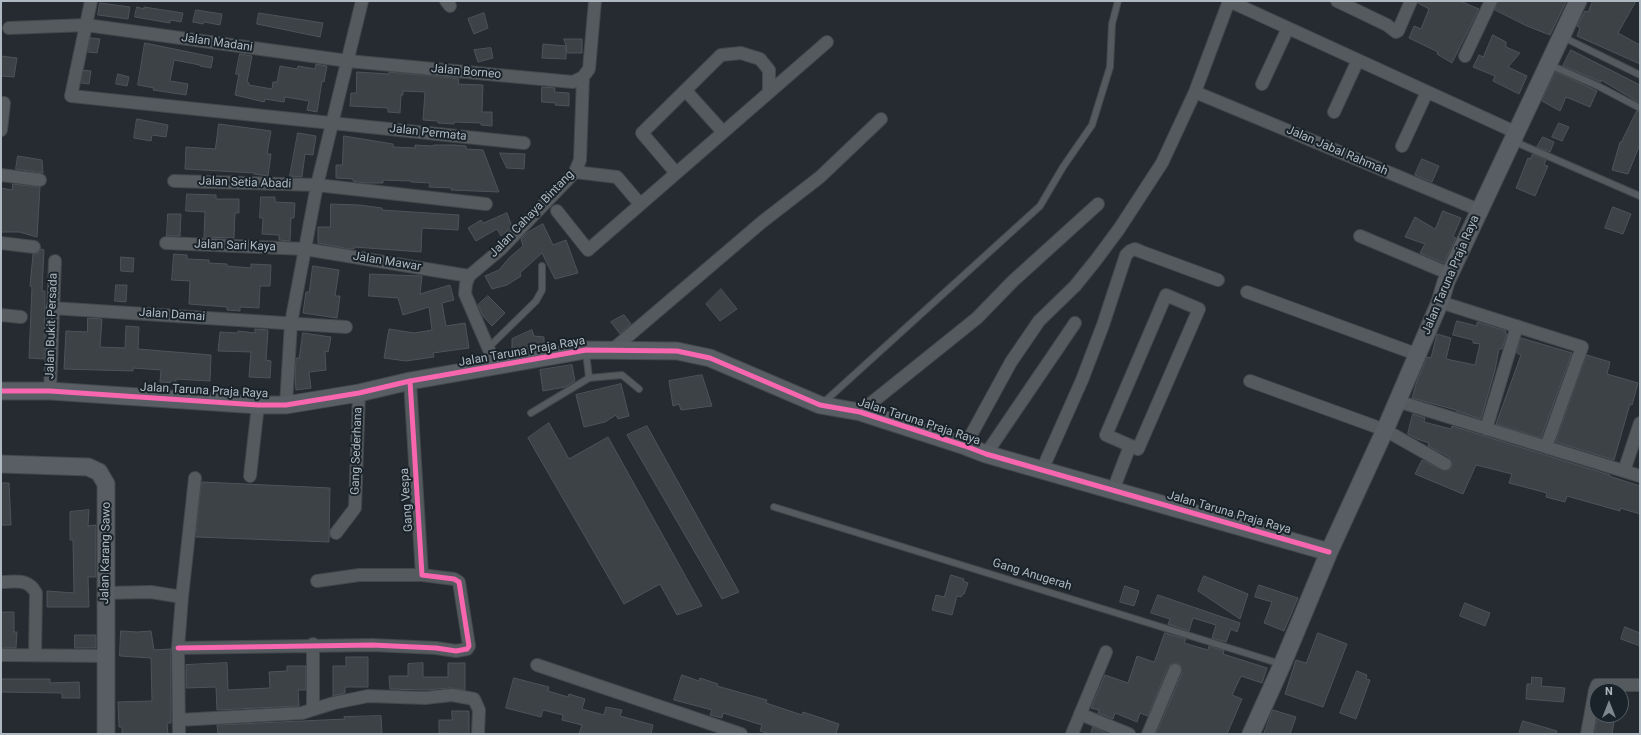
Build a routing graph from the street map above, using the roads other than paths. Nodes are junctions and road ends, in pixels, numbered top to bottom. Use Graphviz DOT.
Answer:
graph roads {
  1 [pos="90,1"];
  2 [pos="362,1"];
  3 [pos="595,1"];
  4 [pos="1118,1"];
  5 [pos="1229,1"];
  6 [pos="1337,1"];
  7 [pos="1411,1"];
  8 [pos="1491,1"];
  9 [pos="1578,1"];
  10 [pos="86,25"];
  11 [pos="9,28"];
  12 [pos="1288,28"];
  13 [pos="1561,36"];
  14 [pos="827,42"];
  15 [pos="1465,56"];
  16 [pos="1358,60"];
  17 [pos="348,61"];
  18 [pos="1548,64"];
  19 [pos="1640,75"];
  20 [pos="583,77"];
  21 [pos="1262,84"];
  22 [pos="686,91"];
  23 [pos="769,92"];
  24 [pos="1196,92"];
  25 [pos="1427,92"];
  26 [pos="4,103"];
  27 [pos="1640,108"];
  28 [pos="1334,112"];
  29 [pos="881,119"];
  30 [pos="332,123"];
  31 [pos="1,130"];
  32 [pos="723,132"];
  33 [pos="1514,136"];
  34 [pos="524,143"];
  35 [pos="1402,146"];
  36 [pos="576,172"];
  37 [pos="676,173"];
  38 [pos="1,175"];
  39 [pos="40,180"];
  40 [pos="174,181"];
  41 [pos="317,185"];
  42 [pos="1640,196"];
  43 [pos="486,204"];
  44 [pos="640,204"];
  45 [pos="1098,204"];
  46 [pos="1479,210"];
  47 [pos="557,211"];
  48 [pos="1360,236"];
  49 [pos="1,243"];
  50 [pos="166,243"];
  51 [pos="34,247"];
  52 [pos="305,249"];
  53 [pos="55,261"];
  54 [pos="542,266"];
  55 [pos="1450,274"];
  56 [pos="469,276"];
  57 [pos="1218,280"];
  58 [pos="1247,292"];
  59 [pos="1440,302"];
  60 [pos="52,308"];
  61 [pos="1,315"];
  62 [pos="21,317"];
  63 [pos="291,323"];
  64 [pos="1075,323"];
  65 [pos="1517,326"];
  66 [pos="346,327"];
  67 [pos="488,348"];
  68 [pos="586,350"];
  69 [pos="612,350"];
  70 [pos="1416,354"];
  71 [pos="496,366"];
  72 [pos="589,378"];
  73 [pos="410,381"];
  74 [pos="1250,381"];
  75 [pos="639,389"];
  76 [pos="1,391"];
  77 [pos="50,391"];
  78 [pos="359,394"];
  79 [pos="1396,402"];
  80 [pos="258,405"];
  81 [pos="286,405"];
  82 [pos="820,405"];
  83 [pos="860,412"];
  84 [pos="531,413"];
  85 [pos="1640,423"];
  86 [pos="1486,429"];
  87 [pos="1385,430"];
  88 [pos="965,446"];
  89 [pos="1130,446"];
  90 [pos="1546,447"];
  91 [pos="986,454"];
  92 [pos="1,464"];
  93 [pos="1444,464"];
  94 [pos="1042,470"];
  95 [pos="1624,471"];
  96 [pos="250,476"];
  97 [pos="1640,476"];
  98 [pos="195,478"];
  99 [pos="1113,490"];
  100 [pos="774,508"];
  101 [pos="336,533"];
  102 [pos="1329,552"];
  103 [pos="422,575"];
  104 [pos="317,581"];
  105 [pos="1,582"];
  106 [pos="105,593"];
  107 [pos="182,597"];
  108 [pos="313,644"];
  109 [pos="178,648"];
  110 [pos="1106,652"];
  111 [pos="1,655"];
  112 [pos="35,655"];
  113 [pos="106,656"];
  114 [pos="537,665"];
  115 [pos="1282,665"];
  116 [pos="1175,670"];
  117 [pos="1640,685"];
  118 [pos="313,709"];
  119 [pos="1080,714"];
  120 [pos="179,720"];
  121 [pos="106,734"];
  122 [pos="179,734"];
  123 [pos="478,734"];
  124 [pos="741,734"];
  125 [pos="1072,734"];
  126 [pos="1129,734"];
  127 [pos="1148,734"];
  128 [pos="1251,734"];
  129 [pos="1587,734"];
  1 -- 10 [label="street"];
  2 -- 17 [label="street"];
  3 -- 20 [label="street, Jalan Cahaya Bintang"];
  4 -- 82 [label="lane"];
  5 -- 12 [label="street"];
  5 -- 24 [label="street"];
  6 -- 7 [label="street"];
  8 -- 15 [label="street"];
  9 -- 13 [label="street, Jalan Taruna Praja Raya"];
  10 -- 11 [label="street, Jalan Madani"];
  10 -- 17 [label="street, Jalan Madani"];
  10 -- 30 [label="street, Jalan Permata"];
  12 -- 16 [label="street"];
  12 -- 21 [label="street"];
  13 -- 18 [label="street, Jalan Taruna Praja Raya"];
  13 -- 19 [label="lane"];
  14 -- 23 [label="street"];
  16 -- 25 [label="street"];
  16 -- 28 [label="street"];
  17 -- 20 [label="street, Jalan Borneo"];
  17 -- 30 [label="street"];
  18 -- 27 [label="lane"];
  18 -- 33 [label="street, Jalan Taruna Praja Raya"];
  20 -- 36 [label="street, Jalan Cahaya Bintang"];
  22 -- 23 [label="street"];
  22 -- 32 [label="street"];
  22 -- 37 [label="street"];
  23 -- 32 [label="street"];
  24 -- 46 [label="street, Jalan Jabal Rahmah"];
  24 -- 88 [label="street"];
  25 -- 33 [label="street"];
  25 -- 35 [label="street"];
  26 -- 31 [label="street"];
  29 -- 69 [label="street"];
  30 -- 34 [label="street, Jalan Permata"];
  30 -- 41 [label="street"];
  32 -- 37 [label="street"];
  33 -- 42 [label="lane"];
  33 -- 46 [label="street, Jalan Taruna Praja Raya"];
  36 -- 44 [label="street"];
  36 -- 56 [label="street, Jalan Cahaya Bintang"];
  37 -- 44 [label="street"];
  38 -- 39 [label="street"];
  40 -- 41 [label="street, Jalan Setia Abadi"];
  41 -- 43 [label="street, Jalan Setia Abadi"];
  41 -- 52 [label="street"];
  44 -- 47 [label="street"];
  45 -- 83 [label="street"];
  46 -- 55 [label="street, Jalan Taruna Praja Raya"];
  48 -- 55 [label="street"];
  49 -- 51 [label="street"];
  50 -- 52 [label="street, Jalan Sari Kaya"];
  52 -- 56 [label="street, Jalan Mawar"];
  52 -- 63 [label="street"];
  53 -- 60 [label="street, Jalan Bukit Persada"];
  54 -- 67 [label="lane"];
  55 -- 59 [label="street, Jalan Taruna Praja Raya"];
  56 -- 67 [label="street"];
  57 -- 94 [label="street"];
  58 -- 70 [label="street"];
  59 -- 65 [label="street"];
  59 -- 70 [label="street, Jalan Taruna Praja Raya"];
  60 -- 63 [label="street, Jalan Damai"];
  60 -- 77 [label="street, Jalan Bukit Persada"];
  61 -- 62 [label="street"];
  63 -- 66 [label="street, Jalan Damai"];
  63 -- 81 [label="street"];
  64 -- 91 [label="street"];
  65 -- 86 [label="street"];
  65 -- 90 [label="street"];
  67 -- 71 [label="street"];
  68 -- 69 [label="street, Jalan Taruna Praja Raya"];
  68 -- 71 [label="street, Jalan Taruna Praja Raya"];
  68 -- 72 [label="lane"];
  69 -- 82 [label="street, Jalan Taruna Praja Raya"];
  70 -- 79 [label="street, Jalan Taruna Praja Raya"];
  71 -- 73 [label="street, Jalan Taruna Praja Raya"];
  72 -- 75 [label="lane"];
  72 -- 84 [label="lane"];
  73 -- 78 [label="street, Jalan Taruna Praja Raya"];
  73 -- 103 [label="street, Gang Vespa"];
  74 -- 87 [label="street"];
  76 -- 77 [label="street, Jalan Taruna Praja Raya"];
  77 -- 80 [label="street, Jalan Taruna Praja Raya"];
  78 -- 81 [label="street, Jalan Taruna Praja Raya"];
  78 -- 101 [label="street, Gang Sederhana"];
  79 -- 86 [label="street"];
  79 -- 87 [label="street, Jalan Taruna Praja Raya"];
  80 -- 81 [label="street, Jalan Taruna Praja Raya"];
  80 -- 96 [label="street"];
  82 -- 83 [label="street, Jalan Taruna Praja Raya"];
  83 -- 88 [label="street, Jalan Taruna Praja Raya"];
  85 -- 95 [label="street"];
  86 -- 90 [label="street"];
  87 -- 93 [label="street"];
  87 -- 102 [label="street, Jalan Taruna Praja Raya"];
  88 -- 91 [label="street, Jalan Taruna Praja Raya"];
  89 -- 89 [label="street"];
  89 -- 99 [label="street"];
  90 -- 95 [label="street"];
  91 -- 94 [label="street, Jalan Taruna Praja Raya"];
  92 -- 106 [label="street, Jalan Karang Sawo"];
  94 -- 99 [label="street, Jalan Taruna Praja Raya"];
  95 -- 97 [label="street"];
  98 -- 107 [label="street"];
  99 -- 102 [label="street, Jalan Taruna Praja Raya"];
  100 -- 115 [label="lane, Gang Anugerah"];
  102 -- 115 [label="street, Jalan Taruna Praja Raya"];
  103 -- 104 [label="street"];
  103 -- 108 [label="street"];
  105 -- 112 [label="street"];
  106 -- 107 [label="street"];
  106 -- 113 [label="street, Jalan Karang Sawo"];
  107 -- 109 [label="street"];
  108 -- 109 [label="street"];
  108 -- 118 [label="street"];
  109 -- 120 [label="street"];
  110 -- 119 [label="street"];
  111 -- 112 [label="street"];
  112 -- 113 [label="street"];
  113 -- 121 [label="street, Jalan Karang Sawo"];
  114 -- 124 [label="street"];
  115 -- 128 [label="street, Jalan Taruna Praja Raya"];
  116 -- 127 [label="street"];
  117 -- 129 [label="street"];
  118 -- 120 [label="street"];
  118 -- 123 [label="street"];
  119 -- 125 [label="street"];
  119 -- 126 [label="street"];
  120 -- 122 [label="street"];
}
